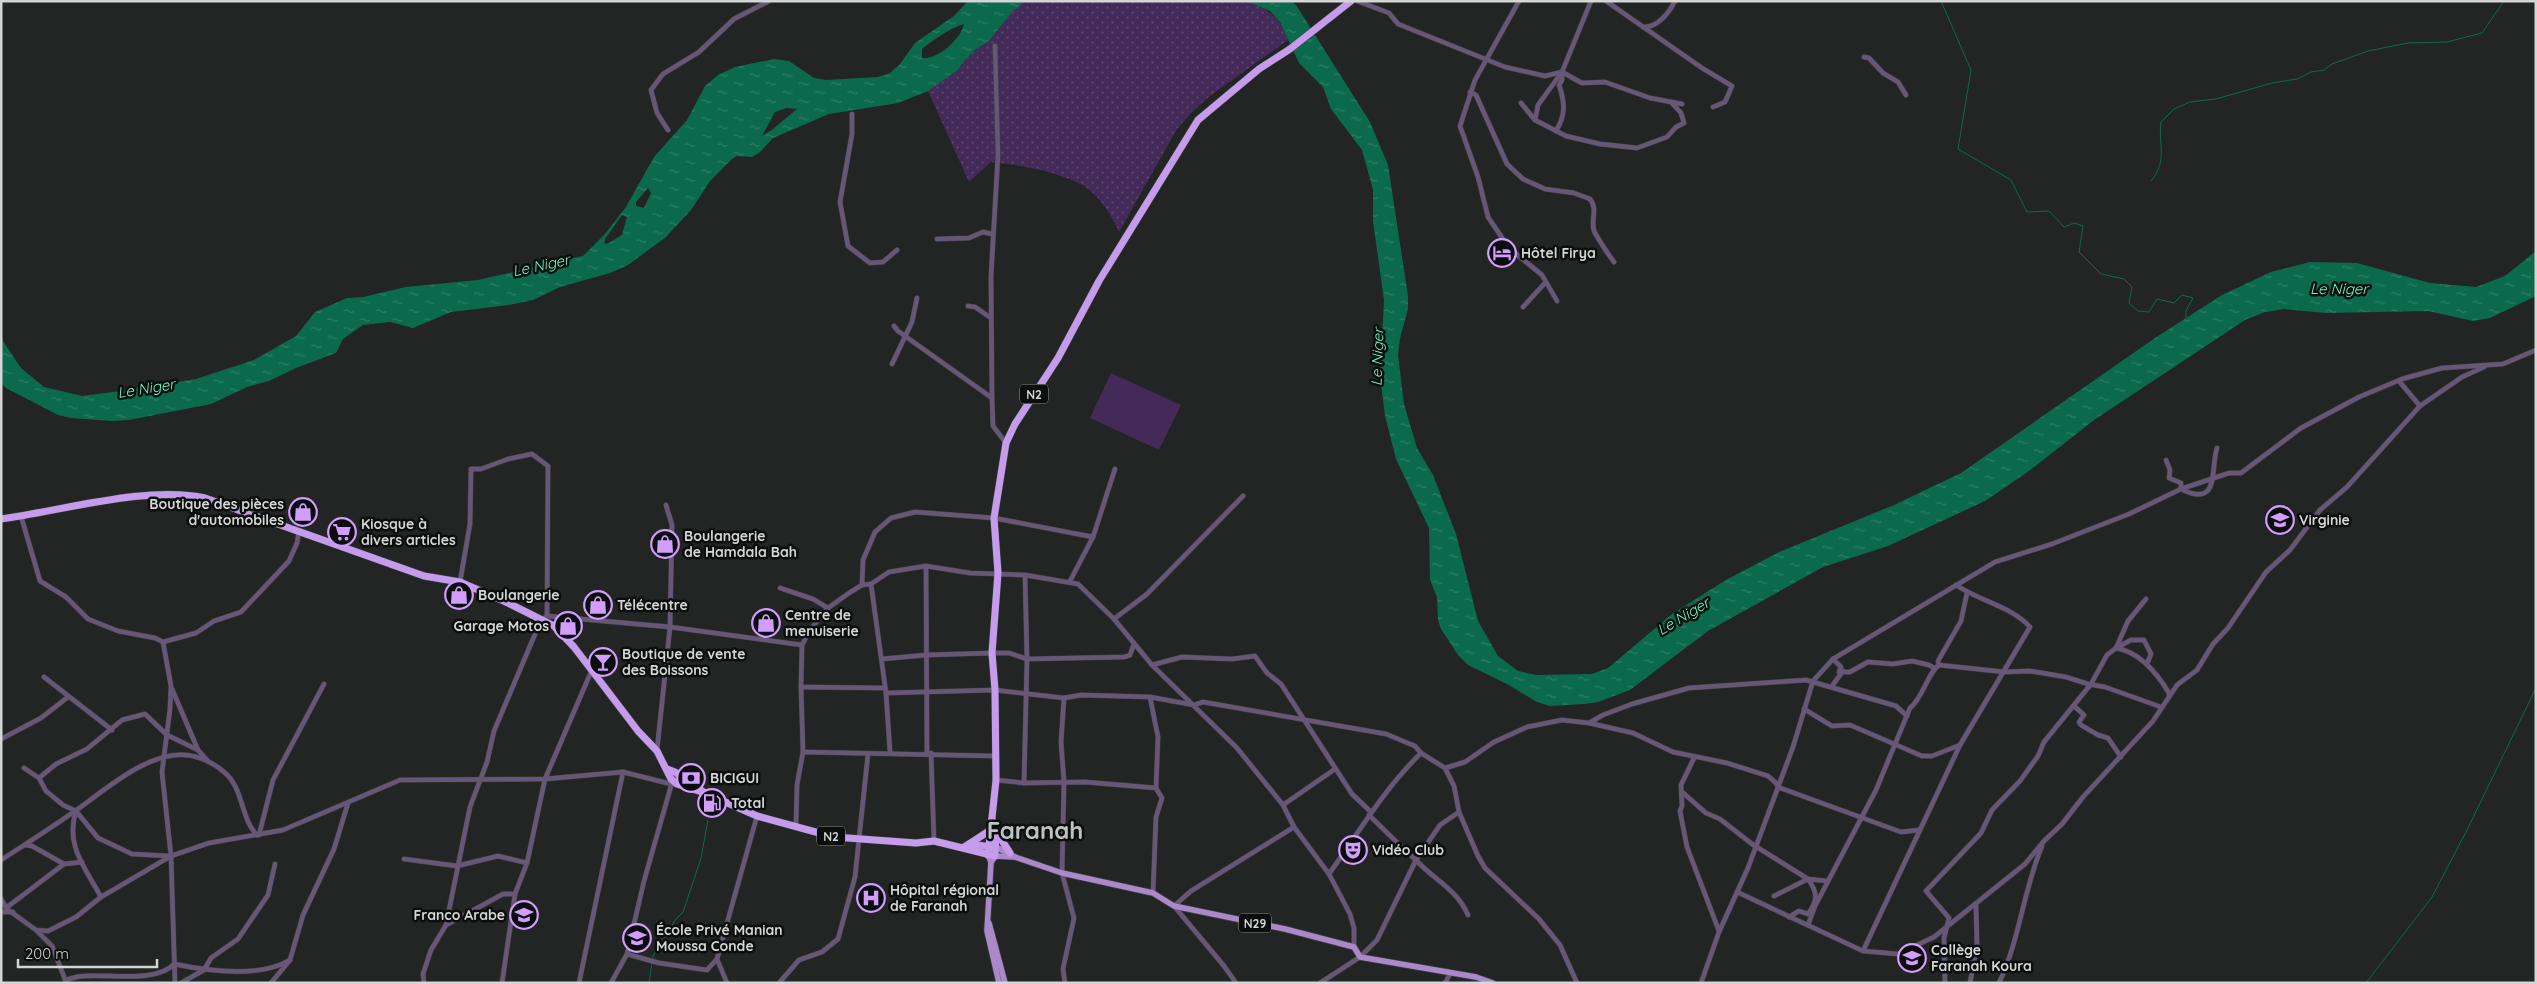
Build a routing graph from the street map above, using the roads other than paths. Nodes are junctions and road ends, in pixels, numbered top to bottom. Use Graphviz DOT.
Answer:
graph roads {
  1 [pos="769,1"];
  2 [pos="1352,1"];
  3 [pos="1357,1"];
  4 [pos="1519,1"];
  5 [pos="1591,1"];
  6 [pos="1606,1"];
  7 [pos="1675,1"];
  8 [pos="1642,27"];
  9 [pos="995,46"];
  10 [pos="1864,57"];
  11 [pos="1485,59"];
  12 [pos="1562,72"];
  13 [pos="1470,92"];
  14 [pos="1906,95"];
  15 [pos="1671,102"];
  16 [pos="1522,103"];
  17 [pos="1682,104"];
  18 [pos="1713,107"];
  19 [pos="852,114"];
  20 [pos="1535,120"];
  21 [pos="668,130"];
  22 [pos="1556,131"];
  23 [pos="992,234"];
  24 [pos="937,239"];
  25 [pos="897,250"];
  26 [pos="1614,262"];
  27 [pos="1545,283"];
  28 [pos="916,298"];
  29 [pos="1557,301"];
  30 [pos="968,306"];
  31 [pos="1523,307"];
  32 [pos="991,318"];
  33 [pos="894,326"];
  34 [pos="905,335"];
  35 [pos="2536,350"];
  36 [pos="892,364"];
  37 [pos="2493,364"];
  38 [pos="2399,381"];
  39 [pos="992,398"];
  40 [pos="2420,406"];
  41 [pos="1006,443"];
  42 [pos="2217,448"];
  43 [pos="2166,460"];
  44 [pos="1115,469"];
  45 [pos="2214,479"];
  46 [pos="2181,489"];
  47 [pos="1243,496"];
  48 [pos="666,505"];
  49 [pos="21,516"];
  50 [pos="994,518"];
  51 [pos="1,519"];
  52 [pos="299,530"];
  53 [pos="1093,537"];
  54 [pos="926,566"];
  55 [pos="998,573"];
  56 [pos="1025,576"];
  57 [pos="1070,581"];
  58 [pos="460,582"];
  59 [pos="871,584"];
  60 [pos="1956,585"];
  61 [pos="862,586"];
  62 [pos="780,588"];
  63 [pos="1967,592"];
  64 [pos="2146,599"];
  65 [pos="828,608"];
  66 [pos="544,618"];
  67 [pos="1114,618"];
  68 [pos="670,628"];
  69 [pos="164,642"];
  70 [pos="1134,644"];
  71 [pos="802,645"];
  72 [pos="2116,648"];
  73 [pos="992,653"];
  74 [pos="926,655"];
  75 [pos="882,659"];
  76 [pos="1027,659"];
  77 [pos="1833,659"];
  78 [pos="1939,664"];
  79 [pos="2146,664"];
  80 [pos="1152,665"];
  81 [pos="1934,668"];
  82 [pos="1842,671"];
  83 [pos="591,672"];
  84 [pos="2004,672"];
  85 [pos="44,677"];
  86 [pos="1813,681"];
  87 [pos="324,684"];
  88 [pos="2091,684"];
  89 [pos="171,686"];
  90 [pos="1832,686"];
  91 [pos="801,687"];
  92 [pos="886,690"];
  93 [pos="995,690"];
  94 [pos="925,692"];
  95 [pos="1026,694"];
  96 [pos="68,697"];
  97 [pos="1150,697"];
  98 [pos="2168,697"];
  99 [pos="1064,698"];
  100 [pos="1194,705"];
  101 [pos="2074,706"];
  102 [pos="2161,707"];
  103 [pos="1804,709"];
  104 [pos="1906,716"];
  105 [pos="1301,719"];
  106 [pos="1590,723"];
  107 [pos="112,730"];
  108 [pos="166,735"];
  109 [pos="1,740"];
  110 [pos="1960,745"];
  111 [pos="1894,746"];
  112 [pos="198,750"];
  113 [pos="657,751"];
  114 [pos="804,752"];
  115 [pos="890,752"];
  116 [pos="929,753"];
  117 [pos="1421,753"];
  118 [pos="868,754"];
  119 [pos="995,756"];
  120 [pos="2121,757"];
  121 [pos="1694,758"];
  122 [pos="162,759"];
  123 [pos="208,761"];
  124 [pos="24,768"];
  125 [pos="1445,768"];
  126 [pos="1335,769"];
  127 [pos="624,772"];
  128 [pos="39,778"];
  129 [pos="672,778"];
  130 [pos="480,779"];
  131 [pos="544,779"];
  132 [pos="996,780"];
  133 [pos="1064,782"];
  134 [pos="1024,783"];
  135 [pos="1778,787"];
  136 [pos="1156,788"];
  137 [pos="1682,792"];
  138 [pos="348,803"];
  139 [pos="1283,805"];
  140 [pos="76,811"];
  141 [pos="1459,812"];
  142 [pos="1370,814"];
  143 [pos="757,816"];
  144 [pos="1860,819"];
  145 [pos="796,826"];
  146 [pos="1294,827"];
  147 [pos="1919,830"];
  148 [pos="993,831"];
  149 [pos="258,835"];
  150 [pos="861,839"];
  151 [pos="934,841"];
  152 [pos="2044,841"];
  153 [pos="25,845"];
  154 [pos="1756,845"];
  155 [pos="966,846"];
  156 [pos="988,846"];
  157 [pos="996,847"];
  158 [pos="1013,855"];
  159 [pos="171,856"];
  160 [pos="992,858"];
  161 [pos="404,859"];
  162 [pos="1,860"];
  163 [pos="1416,860"];
  164 [pos="82,862"];
  165 [pos="527,862"];
  166 [pos="64,864"];
  167 [pos="275,864"];
  168 [pos="457,866"];
  169 [pos="1062,873"];
  170 [pos="1329,874"];
  171 [pos="1808,879"];
  172 [pos="1827,881"];
  173 [pos="1737,892"];
  174 [pos="1153,893"];
  175 [pos="515,894"];
  176 [pos="1774,896"];
  177 [pos="101,897"];
  178 [pos="1,899"];
  179 [pos="1,904"];
  180 [pos="1976,905"];
  181 [pos="1174,906"];
  182 [pos="1815,906"];
  183 [pos="7,909"];
  184 [pos="1,912"];
  185 [pos="14,912"];
  186 [pos="1468,915"];
  187 [pos="1789,917"];
  188 [pos="988,922"];
  189 [pos="446,925"];
  190 [pos="1808,925"];
  191 [pos="1946,927"];
  192 [pos="36,930"];
  193 [pos="1719,932"];
  194 [pos="1354,947"];
  195 [pos="1863,951"];
  196 [pos="627,954"];
  197 [pos="1360,957"];
  198 [pos="717,959"];
  199 [pos="290,960"];
  200 [pos="174,964"];
  201 [pos="204,970"];
  202 [pos="1450,974"];
  203 [pos="66,981"];
  204 [pos="176,983"];
  205 [pos="181,983"];
  206 [pos="271,983"];
  207 [pos="424,983"];
  208 [pos="502,983"];
  209 [pos="579,983"];
  210 [pos="611,983"];
  211 [pos="727,983"];
  212 [pos="778,983"];
  213 [pos="999,983"];
  214 [pos="1005,983"];
  215 [pos="1065,983"];
  216 [pos="1236,983"];
  217 [pos="1320,983"];
  218 [pos="1445,983"];
  219 [pos="1493,983"];
  220 [pos="1577,983"];
  221 [pos="1700,983"];
  222 [pos="1945,983"];
  223 [pos="1970,983"];
  224 [pos="1999,983"];
  1 -- 21 [label="street"];
  2 -- 41 [label="highway, N2"];
  3 -- 11 [label="street"];
  4 -- 11 [label="street"];
  5 -- 12 [label="street"];
  6 -- 8 [label="street"];
  7 -- 8 [label="street"];
  8 -- 18 [label="street"];
  9 -- 23 [label="street"];
  10 -- 14 [label="street"];
  11 -- 12 [label="street"];
  11 -- 13 [label="street"];
  12 -- 15 [label="street"];
  12 -- 20 [label="street"];
  12 -- 22 [label="street"];
  13 -- 26 [label="street"];
  13 -- 27 [label="street"];
  15 -- 17 [label="street"];
  15 -- 22 [label="street"];
  16 -- 20 [label="street"];
  19 -- 25 [label="street"];
  20 -- 22 [label="street"];
  23 -- 24 [label="street"];
  23 -- 32 [label="street"];
  27 -- 29 [label="street"];
  27 -- 31 [label="street"];
  28 -- 34 [label="street"];
  30 -- 32 [label="street"];
  32 -- 39 [label="street"];
  33 -- 34 [label="street"];
  34 -- 36 [label="street"];
  34 -- 39 [label="street"];
  35 -- 37 [label="street"];
  37 -- 38 [label="street"];
  37 -- 40 [label="street"];
  38 -- 40 [label="street"];
  38 -- 45 [label="street"];
  39 -- 41 [label="street"];
  40 -- 98 [label="street"];
  41 -- 50 [label="highway, N2"];
  42 -- 45 [label="street"];
  43 -- 46 [label="street"];
  44 -- 53 [label="street"];
  45 -- 46 [label="street"];
  45 -- 46 [label="street"];
  46 -- 60 [label="street"];
  47 -- 67 [label="street"];
  48 -- 68 [label="street"];
  49 -- 51 [label="highway"];
  49 -- 52 [label="highway"];
  49 -- 69 [label="street"];
  50 -- 53 [label="street"];
  50 -- 55 [label="highway, N2"];
  50 -- 61 [label="street"];
  52 -- 58 [label="highway"];
  52 -- 69 [label="street"];
  53 -- 57 [label="street"];
  54 -- 55 [label="street"];
  54 -- 59 [label="street"];
  54 -- 74 [label="street"];
  55 -- 56 [label="street"];
  55 -- 73 [label="highway, N2"];
  56 -- 57 [label="street"];
  56 -- 76 [label="street"];
  57 -- 67 [label="street"];
  58 -- 66 [label="highway"];
  58 -- 66 [label="street"];
  59 -- 61 [label="street"];
  59 -- 75 [label="street"];
  60 -- 63 [label="street"];
  60 -- 77 [label="street"];
  61 -- 65 [label="street"];
  62 -- 65 [label="street"];
  63 -- 78 [label="street"];
  63 -- 84 [label="street"];
  64 -- 72 [label="street"];
  65 -- 71 [label="street"];
  66 -- 68 [label="street"];
  66 -- 83 [label="highway"];
  66 -- 130 [label="street"];
  67 -- 70 [label="street"];
  68 -- 71 [label="street"];
  68 -- 113 [label="street"];
  69 -- 89 [label="street"];
  70 -- 76 [label="street"];
  70 -- 80 [label="street"];
  71 -- 91 [label="street"];
  72 -- 79 [label="street"];
  72 -- 79 [label="street"];
  72 -- 88 [label="street"];
  73 -- 74 [label="street"];
  73 -- 76 [label="street"];
  73 -- 93 [label="highway, N2"];
  74 -- 75 [label="street"];
  74 -- 94 [label="street"];
  75 -- 92 [label="street"];
  76 -- 95 [label="street"];
  77 -- 82 [label="street"];
  77 -- 86 [label="street"];
  78 -- 81 [label="street"];
  78 -- 84 [label="street"];
  79 -- 98 [label="street"];
  80 -- 100 [label="street"];
  80 -- 105 [label="street"];
  81 -- 82 [label="street"];
  81 -- 104 [label="street"];
  82 -- 90 [label="street"];
  83 -- 113 [label="highway"];
  83 -- 131 [label="street"];
  84 -- 88 [label="street"];
  84 -- 110 [label="street"];
  85 -- 96 [label="street"];
  86 -- 90 [label="street"];
  86 -- 103 [label="street"];
  86 -- 106 [label="street"];
  87 -- 149 [label="street"];
  88 -- 101 [label="street"];
  88 -- 102 [label="street"];
  89 -- 108 [label="street"];
  89 -- 112 [label="street"];
  90 -- 104 [label="street"];
  91 -- 92 [label="street"];
  91 -- 114 [label="street"];
  92 -- 94 [label="street"];
  92 -- 115 [label="street"];
  93 -- 94 [label="street"];
  93 -- 95 [label="street"];
  93 -- 119 [label="highway, N2"];
  94 -- 116 [label="street"];
  95 -- 99 [label="street"];
  95 -- 134 [label="street"];
  96 -- 107 [label="street"];
  96 -- 109 [label="street"];
  97 -- 99 [label="street"];
  97 -- 100 [label="street"];
  97 -- 136 [label="street"];
  98 -- 102 [label="street"];
  99 -- 133 [label="street"];
  100 -- 105 [label="street"];
  100 -- 139 [label="street"];
  101 -- 120 [label="street"];
  101 -- 191 [label="street"];
  102 -- 120 [label="street"];
  103 -- 111 [label="street"];
  103 -- 135 [label="street"];
  104 -- 111 [label="street"];
  105 -- 117 [label="street"];
  105 -- 126 [label="street"];
  106 -- 121 [label="street"];
  106 -- 125 [label="street"];
  107 -- 108 [label="street"];
  107 -- 128 [label="street"];
  108 -- 112 [label="street"];
  108 -- 122 [label="street"];
  110 -- 111 [label="street"];
  110 -- 147 [label="street"];
  111 -- 144 [label="street"];
  112 -- 123 [label="street"];
  113 -- 129 [label="highway"];
  114 -- 118 [label="street"];
  114 -- 145 [label="street"];
  115 -- 116 [label="street"];
  115 -- 118 [label="street"];
  116 -- 119 [label="street"];
  116 -- 151 [label="street"];
  117 -- 125 [label="street"];
  117 -- 142 [label="street"];
  118 -- 150 [label="street"];
  119 -- 132 [label="highway, N2"];
  120 -- 152 [label="street"];
  121 -- 135 [label="street"];
  121 -- 137 [label="street"];
  122 -- 123 [label="street"];
  122 -- 140 [label="street"];
  122 -- 159 [label="street"];
  123 -- 149 [label="street"];
  124 -- 128 [label="street"];
  125 -- 141 [label="street"];
  126 -- 139 [label="street"];
  126 -- 142 [label="street"];
  127 -- 129 [label="street"];
  127 -- 131 [label="street"];
  127 -- 209 [label="street"];
  128 -- 140 [label="street"];
  129 -- 143 [label="highway, N2"];
  129 -- 196 [label="street"];
  130 -- 131 [label="street"];
  130 -- 138 [label="street"];
  130 -- 168 [label="street"];
  131 -- 165 [label="street"];
  132 -- 134 [label="street"];
  132 -- 148 [label="highway, N2"];
  133 -- 134 [label="street"];
  133 -- 136 [label="street"];
  133 -- 169 [label="street"];
  135 -- 144 [label="street"];
  135 -- 154 [label="street"];
  136 -- 174 [label="street"];
  137 -- 154 [label="street"];
  137 -- 193 [label="street"];
  138 -- 149 [label="street"];
  138 -- 199 [label="street"];
  139 -- 146 [label="street"];
  140 -- 153 [label="street"];
  140 -- 159 [label="street"];
  140 -- 164 [label="street"];
  141 -- 163 [label="street"];
  141 -- 220 [label="street"];
  142 -- 163 [label="street"];
  142 -- 170 [label="street"];
  143 -- 145 [label="highway, N2"];
  143 -- 198 [label="street"];
  144 -- 147 [label="street"];
  144 -- 172 [label="street"];
  145 -- 150 [label="highway, N2"];
  146 -- 170 [label="street"];
  146 -- 181 [label="street"];
  147 -- 195 [label="street"];
  148 -- 155 [label="highway"];
  148 -- 156 [label="highway, N2"];
  148 -- 157 [label="highway, N2"];
  148 -- 158 [label="highway"];
  149 -- 159 [label="street"];
  150 -- 151 [label="highway, N2"];
  150 -- 212 [label="street"];
  151 -- 155 [label="highway, N2"];
  152 -- 180 [label="street"];
  152 -- 224 [label="street"];
  153 -- 162 [label="street"];
  153 -- 166 [label="street"];
  154 -- 171 [label="street"];
  154 -- 173 [label="street"];
  155 -- 156 [label="highway, N2"];
  155 -- 160 [label="highway, N2"];
  156 -- 157 [label="highway, N2"];
  156 -- 160 [label="highway, N2"];
  157 -- 158 [label="main road, N2"];
  157 -- 160 [label="highway, N2"];
  158 -- 160 [label="main road, N2"];
  158 -- 169 [label="main road, N29"];
  159 -- 177 [label="street"];
  159 -- 200 [label="street"];
  160 -- 188 [label="main road"];
  161 -- 168 [label="street"];
  163 -- 186 [label="street"];
  163 -- 197 [label="street"];
  164 -- 166 [label="street"];
  164 -- 177 [label="street"];
  165 -- 168 [label="street"];
  165 -- 175 [label="street"];
  166 -- 183 [label="street"];
  167 -- 201 [label="street"];
  168 -- 189 [label="street"];
  169 -- 174 [label="main road, N29"];
  169 -- 215 [label="street"];
  170 -- 194 [label="street"];
  171 -- 172 [label="street"];
  171 -- 176 [label="street"];
  171 -- 182 [label="street"];
  172 -- 182 [label="street"];
  173 -- 187 [label="street"];
  173 -- 193 [label="street"];
  174 -- 181 [label="main road, N29"];
  175 -- 189 [label="street"];
  175 -- 208 [label="street"];
  177 -- 192 [label="street"];
  178 -- 183 [label="street"];
  179 -- 183 [label="street"];
  180 -- 191 [label="street"];
  180 -- 223 [label="street"];
  181 -- 194 [label="main road, N29"];
  181 -- 216 [label="street"];
  182 -- 187 [label="street"];
  182 -- 190 [label="street"];
  183 -- 185 [label="street"];
  184 -- 185 [label="street"];
  185 -- 192 [label="street"];
  187 -- 190 [label="street"];
  188 -- 213 [label="main road"];
  188 -- 214 [label="main road"];
  189 -- 207 [label="street"];
  190 -- 195 [label="street"];
  191 -- 195 [label="street"];
  191 -- 222 [label="street"];
  192 -- 203 [label="street"];
  193 -- 221 [label="street"];
  194 -- 197 [label="main road"];
  196 -- 198 [label="street"];
  196 -- 210 [label="street"];
  197 -- 202 [label="main road"];
  197 -- 217 [label="street"];
  198 -- 211 [label="street"];
  199 -- 201 [label="street"];
  199 -- 206 [label="street"];
  200 -- 201 [label="street"];
  200 -- 203 [label="street"];
  200 -- 204 [label="street"];
  201 -- 205 [label="street"];
  202 -- 218 [label="street"];
  202 -- 219 [label="main road"];
}
